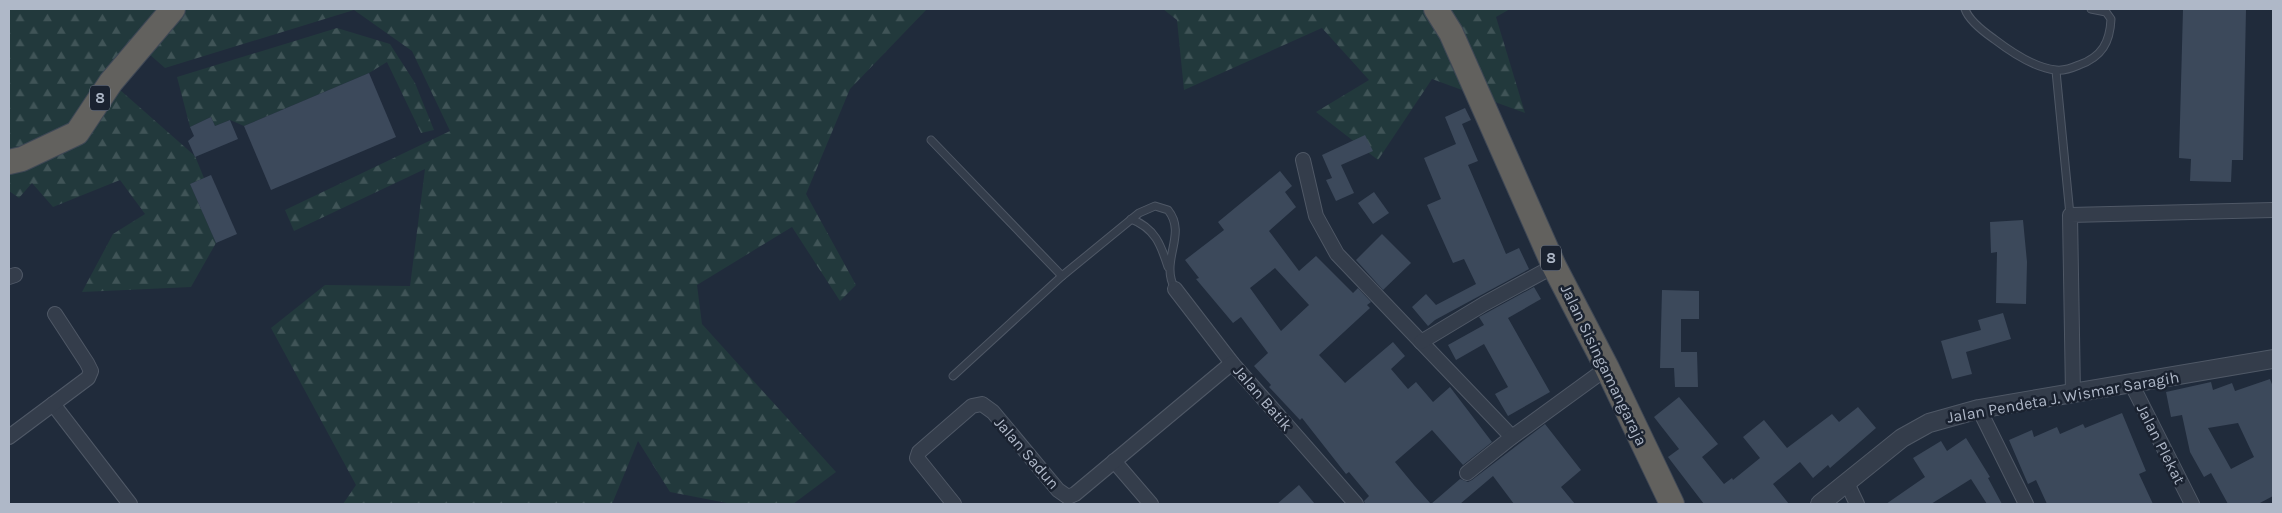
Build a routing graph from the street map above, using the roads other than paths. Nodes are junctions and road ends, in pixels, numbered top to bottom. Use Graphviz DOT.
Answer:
graph roads {
  1 [pos="173,9"];
  2 [pos="1436,9"];
  3 [pos="1965,9"];
  4 [pos="2090,9"];
  5 [pos="2056,70"];
  6 [pos="931,140"];
  7 [pos="1303,160"];
  8 [pos="9,162"];
  9 [pos="2273,210"];
  10 [pos="2070,215"];
  11 [pos="1131,219"];
  12 [pos="1554,266"];
  13 [pos="1169,268"];
  14 [pos="1062,276"];
  15 [pos="1175,290"];
  16 [pos="55,314"];
  17 [pos="1421,342"];
  18 [pos="2273,359"];
  19 [pos="1232,363"];
  20 [pos="1607,368"];
  21 [pos="953,376"];
  22 [pos="2131,383"];
  23 [pos="2074,394"];
  24 [pos="53,404"];
  25 [pos="1979,409"];
  26 [pos="9,437"];
  27 [pos="1512,437"];
  28 [pos="1114,461"];
  29 [pos="1467,473"];
  30 [pos="1847,483"];
  31 [pos="130,504"];
  32 [pos="954,504"];
  33 [pos="1151,504"];
  34 [pos="1356,504"];
  35 [pos="1672,504"];
  36 [pos="1820,504"];
  37 [pos="1857,504"];
  38 [pos="2026,504"];
  39 [pos="2192,504"];
  1 -- 8 [label="highway, 8"];
  2 -- 12 [label="highway, Jalan Sisingamangaraja / 8"];
  3 -- 5 [label="lane"];
  4 -- 5 [label="lane"];
  5 -- 10 [label="lane"];
  6 -- 14 [label="lane"];
  7 -- 17 [label="street"];
  9 -- 10 [label="street"];
  10 -- 23 [label="street"];
  11 -- 13 [label="lane"];
  11 -- 13 [label="lane"];
  11 -- 14 [label="lane"];
  12 -- 17 [label="street"];
  12 -- 20 [label="highway, Jalan Sisingamangaraja / 8"];
  13 -- 15 [label="lane"];
  14 -- 21 [label="lane"];
  15 -- 19 [label="street, Jalan Batik"];
  16 -- 24 [label="street"];
  17 -- 27 [label="street"];
  18 -- 22 [label="street, Jalan Pendeta J. Wismar Saragih"];
  19 -- 28 [label="street, Jalan Sadun"];
  19 -- 34 [label="street, Jalan Batik"];
  20 -- 27 [label="street"];
  20 -- 35 [label="highway, Jalan Sisingamangaraja / 8"];
  22 -- 23 [label="street, Jalan Pendeta J. Wismar Saragih"];
  22 -- 39 [label="street, Jalan Plekat"];
  23 -- 25 [label="street, Jalan Pendeta J. Wismar Saragih"];
  24 -- 26 [label="street"];
  24 -- 31 [label="street"];
  25 -- 30 [label="street, Jalan Pendeta J. Wismar Saragih"];
  25 -- 38 [label="street"];
  27 -- 29 [label="street"];
  28 -- 32 [label="street, Jalan Sadun"];
  28 -- 33 [label="street"];
  30 -- 36 [label="street, Jalan Pendeta J. Wismar Saragih"];
  30 -- 37 [label="street"];
}
